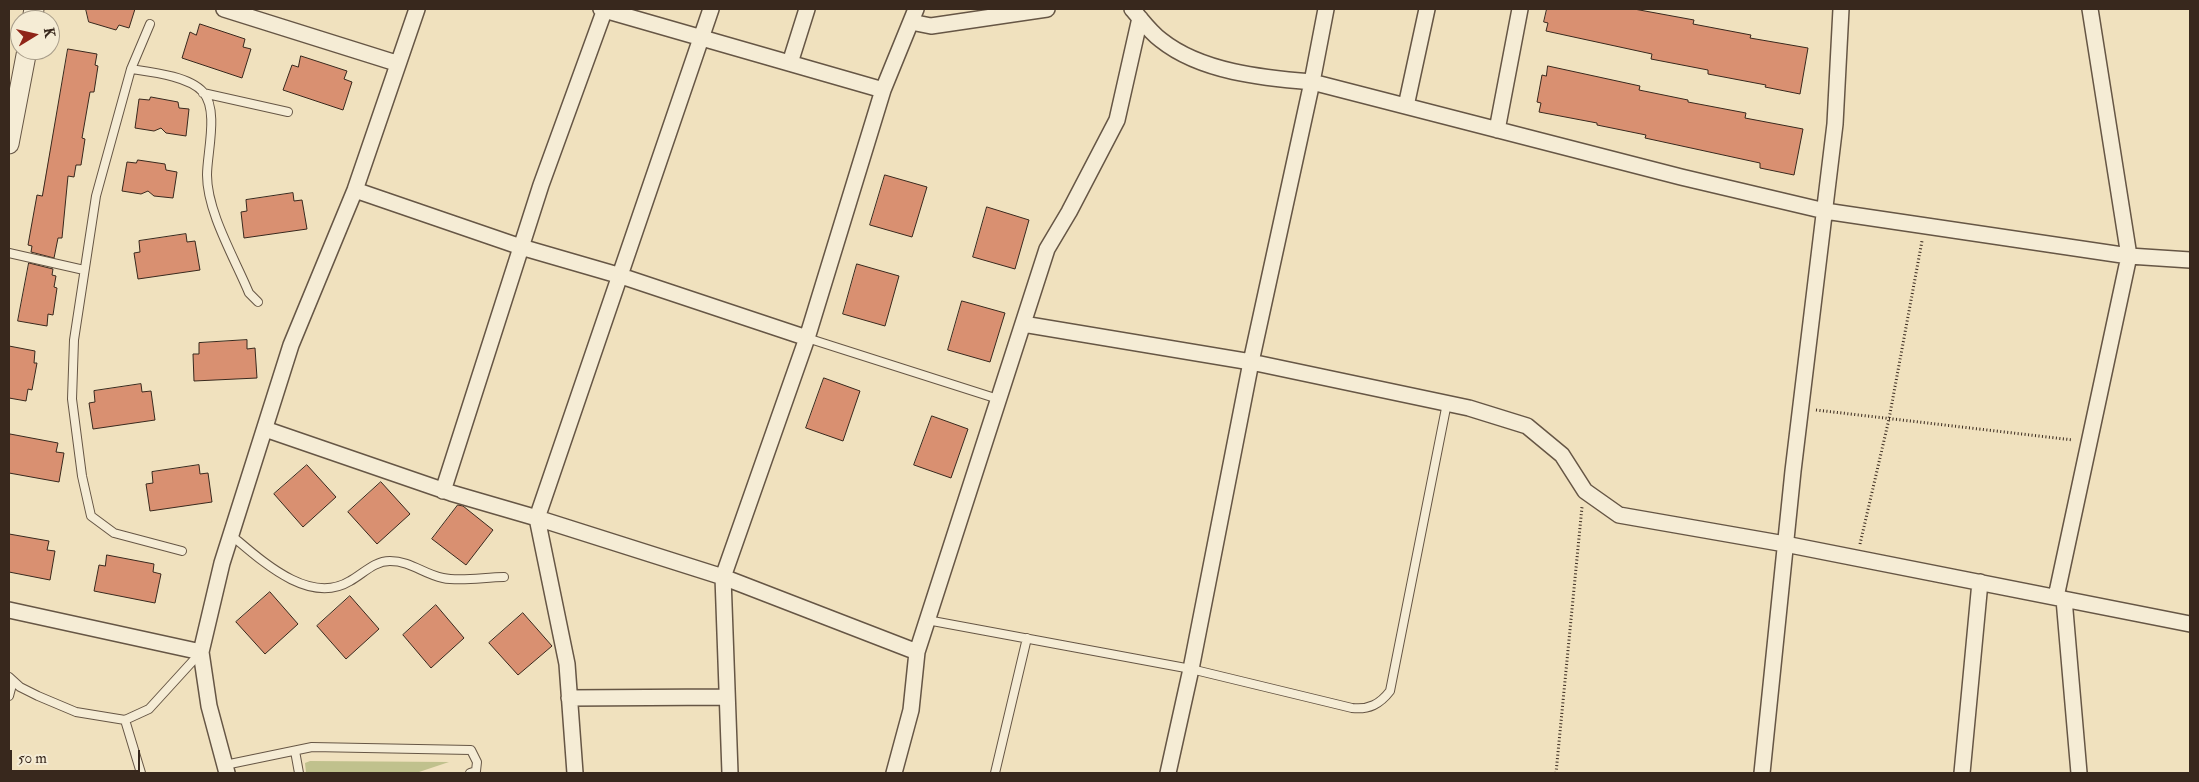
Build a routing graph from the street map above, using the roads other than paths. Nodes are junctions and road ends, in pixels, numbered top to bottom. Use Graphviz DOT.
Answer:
graph roads {
  1 [pos="224,9"];
  2 [pos="416,9"];
  3 [pos="604,9"];
  4 [pos="711,9"];
  5 [pos="807,9"];
  6 [pos="1047,9"];
  7 [pos="1326,9"];
  8 [pos="1426,9"];
  9 [pos="1520,9"];
  10 [pos="1841,9"];
  11 [pos="2090,9"];
  12 [pos="1136,13"];
  13 [pos="914,15"];
  14 [pos="150,24"];
  15 [pos="700,38"];
  16 [pos="24,60"];
  17 [pos="396,63"];
  18 [pos="790,63"];
  19 [pos="131,69"];
  20 [pos="1312,82"];
  21 [pos="883,90"];
  22 [pos="203,92"];
  23 [pos="14,96"];
  24 [pos="1406,106"];
  25 [pos="288,112"];
  26 [pos="1497,130"];
  27 [pos="9,144"];
  28 [pos="355,190"];
  29 [pos="1825,211"];
  30 [pos="521,248"];
  31 [pos="9,253"];
  32 [pos="2129,256"];
  33 [pos="2190,260"];
  34 [pos="84,270"];
  35 [pos="621,276"];
  36 [pos="258,302"];
  37 [pos="1023,324"];
  38 [pos="807,338"];
  39 [pos="1251,362"];
  40 [pos="998,399"];
  41 [pos="1448,403"];
  42 [pos="265,429"];
  43 [pos="444,491"];
  44 [pos="537,518"];
  45 [pos="231,535"];
  46 [pos="1786,544"];
  47 [pos="182,551"];
  48 [pos="504,576"];
  49 [pos="724,577"];
  50 [pos="1980,582"];
  51 [pos="2060,598"];
  52 [pos="9,610"];
  53 [pos="927,620"];
  54 [pos="2190,624"];
  55 [pos="1027,638"];
  56 [pos="201,652"];
  57 [pos="917,652"];
  58 [pos="1191,669"];
  59 [pos="11,679"];
  60 [pos="9,696"];
  61 [pos="728,697"];
  62 [pos="569,698"];
  63 [pos="125,720"];
  64 [pos="295,751"];
  65 [pos="226,769"];
  66 [pos="141,773"];
  67 [pos="299,773"];
  68 [pos="470,773"];
  69 [pos="575,773"];
  70 [pos="730,773"];
  71 [pos="894,773"];
  72 [pos="995,773"];
  73 [pos="1168,773"];
  74 [pos="1762,773"];
  75 [pos="1962,773"];
  76 [pos="2079,773"];
  1 -- 17 [label="street"];
  2 -- 17 [label="street"];
  3 -- 15 [label="street"];
  3 -- 30 [label="street"];
  4 -- 15 [label="street"];
  5 -- 18 [label="street"];
  6 -- 13 [label="street"];
  7 -- 20 [label="street"];
  8 -- 24 [label="street"];
  9 -- 26 [label="street"];
  10 -- 29 [label="street"];
  11 -- 32 [label="street"];
  12 -- 20 [label="street"];
  12 -- 37 [label="street"];
  13 -- 21 [label="street"];
  14 -- 19 [label="lane"];
  15 -- 18 [label="street"];
  15 -- 35 [label="street"];
  16 -- 23 [label="street"];
  17 -- 28 [label="street"];
  18 -- 21 [label="street"];
  19 -- 22 [label="lane"];
  19 -- 34 [label="lane"];
  20 -- 24 [label="street"];
  20 -- 39 [label="street"];
  21 -- 38 [label="street"];
  22 -- 25 [label="lane"];
  22 -- 36 [label="lane"];
  23 -- 27 [label="street"];
  24 -- 26 [label="street"];
  26 -- 29 [label="street"];
  28 -- 30 [label="street"];
  28 -- 42 [label="street"];
  29 -- 32 [label="street"];
  29 -- 46 [label="street"];
  30 -- 35 [label="street"];
  30 -- 43 [label="street"];
  31 -- 34 [label="lane"];
  32 -- 33 [label="street"];
  32 -- 51 [label="street"];
  34 -- 47 [label="lane"];
  35 -- 38 [label="street"];
  35 -- 44 [label="street"];
  37 -- 39 [label="street"];
  37 -- 40 [label="street"];
  38 -- 40 [label="lane"];
  38 -- 49 [label="street"];
  39 -- 41 [label="street"];
  39 -- 58 [label="street"];
  40 -- 53 [label="street"];
  41 -- 46 [label="street"];
  41 -- 58 [label="lane"];
  42 -- 43 [label="street"];
  42 -- 45 [label="street"];
  43 -- 44 [label="street"];
  44 -- 49 [label="street"];
  44 -- 62 [label="street"];
  45 -- 48 [label="lane"];
  45 -- 56 [label="street"];
  46 -- 50 [label="street"];
  46 -- 74 [label="street"];
  49 -- 57 [label="street"];
  49 -- 61 [label="street"];
  50 -- 51 [label="street"];
  50 -- 75 [label="street"];
  51 -- 54 [label="street"];
  51 -- 76 [label="street"];
  52 -- 56 [label="street"];
  53 -- 55 [label="lane"];
  53 -- 57 [label="street"];
  55 -- 58 [label="lane"];
  55 -- 72 [label="lane"];
  56 -- 63 [label="lane"];
  56 -- 65 [label="street"];
  57 -- 71 [label="street"];
  58 -- 73 [label="street"];
  59 -- 60 [label="lane"];
  59 -- 63 [label="lane"];
  61 -- 62 [label="street"];
  61 -- 70 [label="street"];
  62 -- 69 [label="street"];
  63 -- 66 [label="lane"];
  64 -- 65 [label="lane"];
  64 -- 67 [label="lane"];
  64 -- 68 [label="lane"];
}
